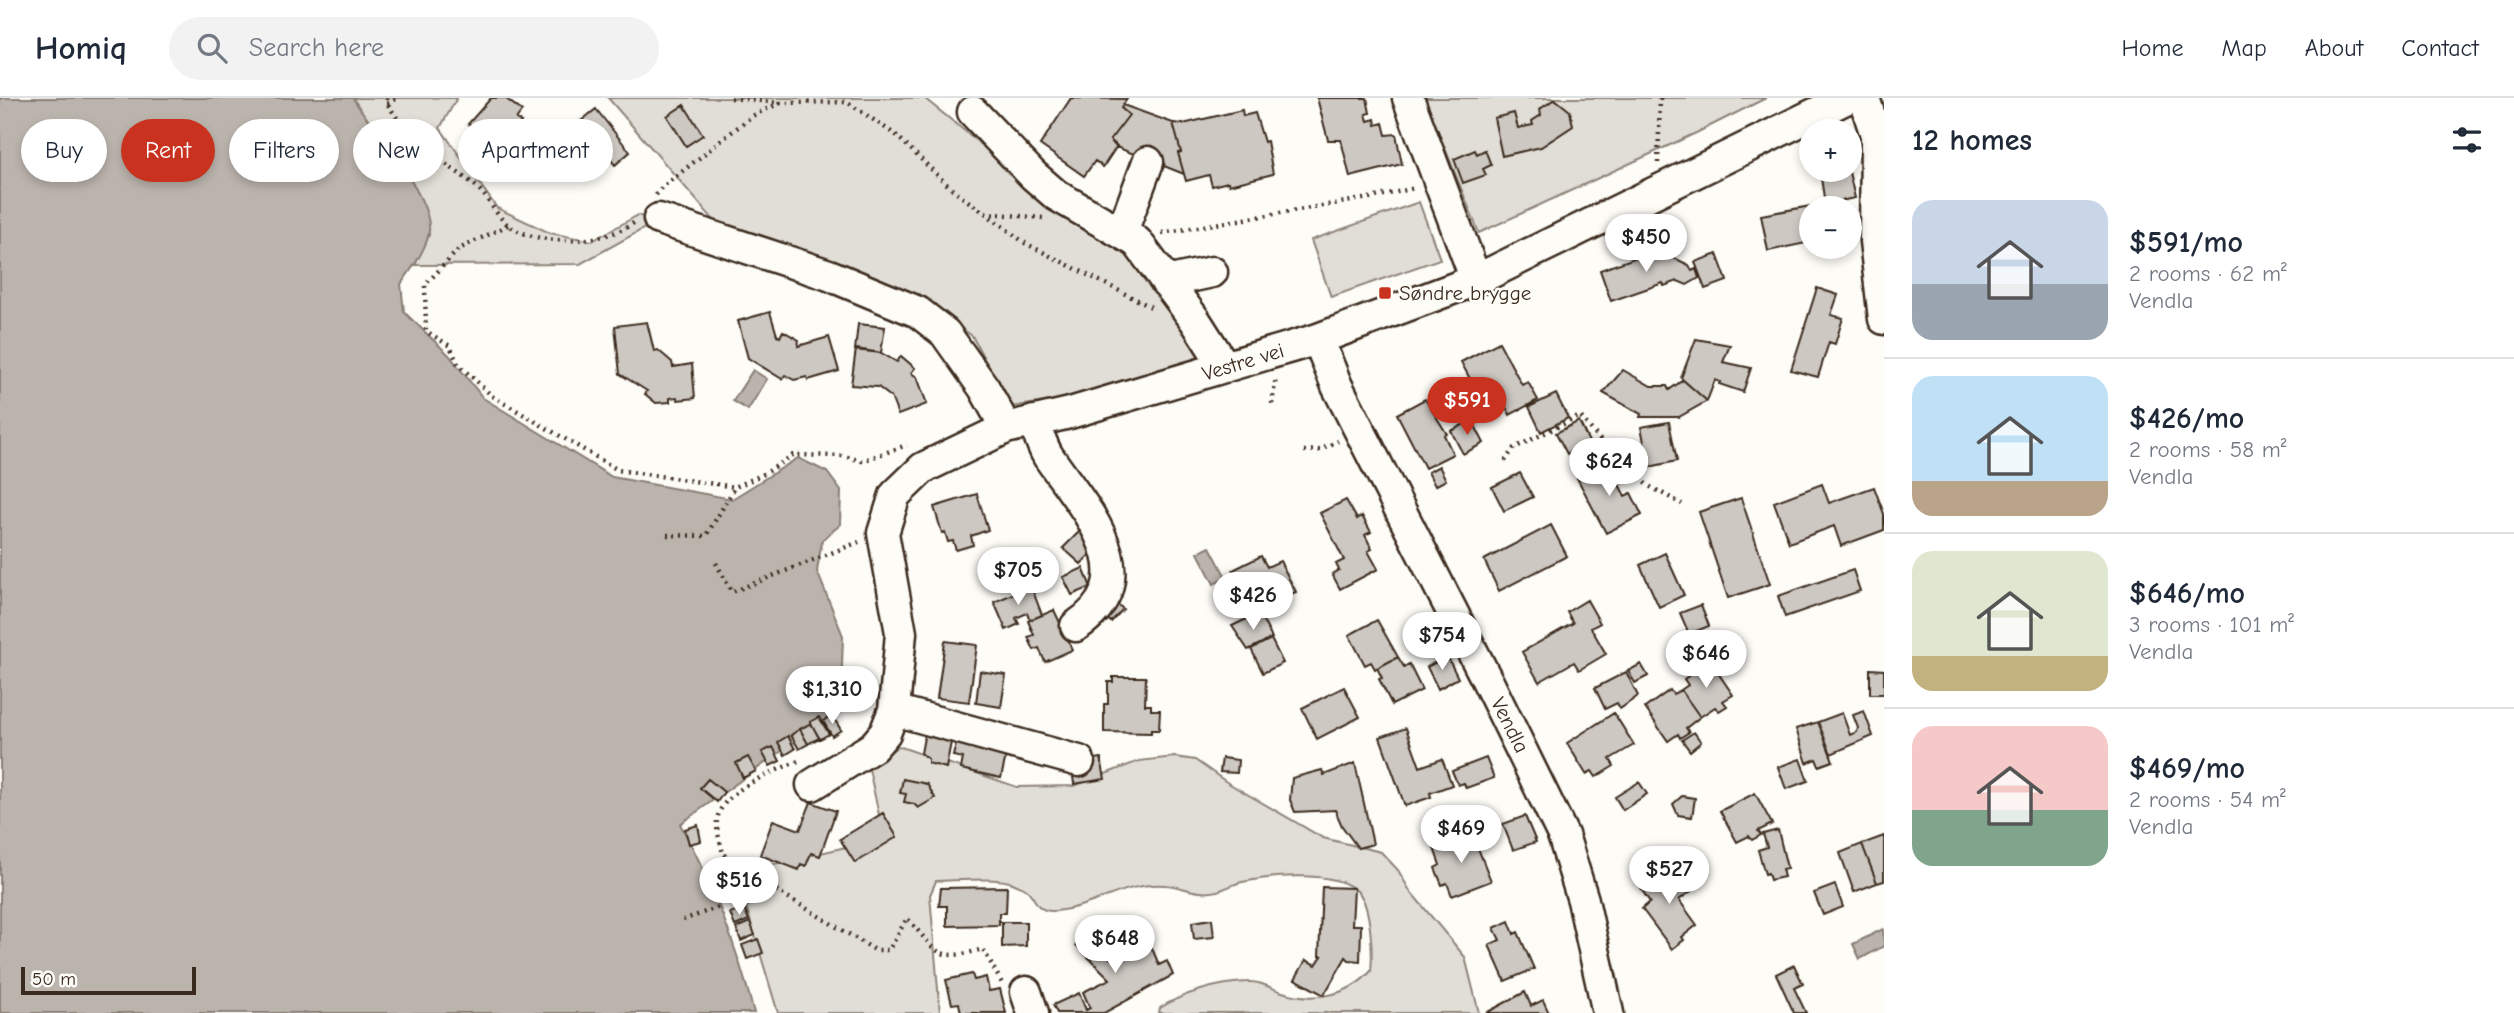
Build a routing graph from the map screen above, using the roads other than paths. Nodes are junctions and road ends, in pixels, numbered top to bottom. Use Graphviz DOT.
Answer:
graph roads {
  1 [pos="1408,98"];
  2 [pos="1847,98"];
  3 [pos="1864,98"];
  4 [pos="973,112"];
  5 [pos="1148,162"];
  6 [pos="650,213"];
  7 [pos="1125,222"];
  8 [pos="1212,272"];
  9 [pos="1476,280"];
  10 [pos="1166,282"];
  11 [pos="1884,319"];
  12 [pos="1318,339"];
  13 [pos="1225,367"];
  14 [pos="1020,425"];
  15 [pos="1076,626"];
  16 [pos="894,710"];
  17 [pos="1079,761"];
  18 [pos="812,785"];
  19 [pos="1608,1013"];
  1 -- 9 [label="street"];
  2 -- 9 [label="street, Vestre vei"];
  3 -- 11 [label="street"];
  4 -- 7 [label="street"];
  5 -- 7 [label="street"];
  6 -- 14 [label="street"];
  7 -- 10 [label="street"];
  8 -- 10 [label="street"];
  9 -- 12 [label="street, Vestre vei"];
  10 -- 13 [label="street"];
  12 -- 13 [label="street, Vestre vei"];
  12 -- 19 [label="street, Vendla"];
  13 -- 14 [label="street, Vestre vei"];
  14 -- 15 [label="street"];
  14 -- 16 [label="street, Vestre vei"];
  16 -- 17 [label="street"];
  16 -- 18 [label="street, Vestre vei"];
}
